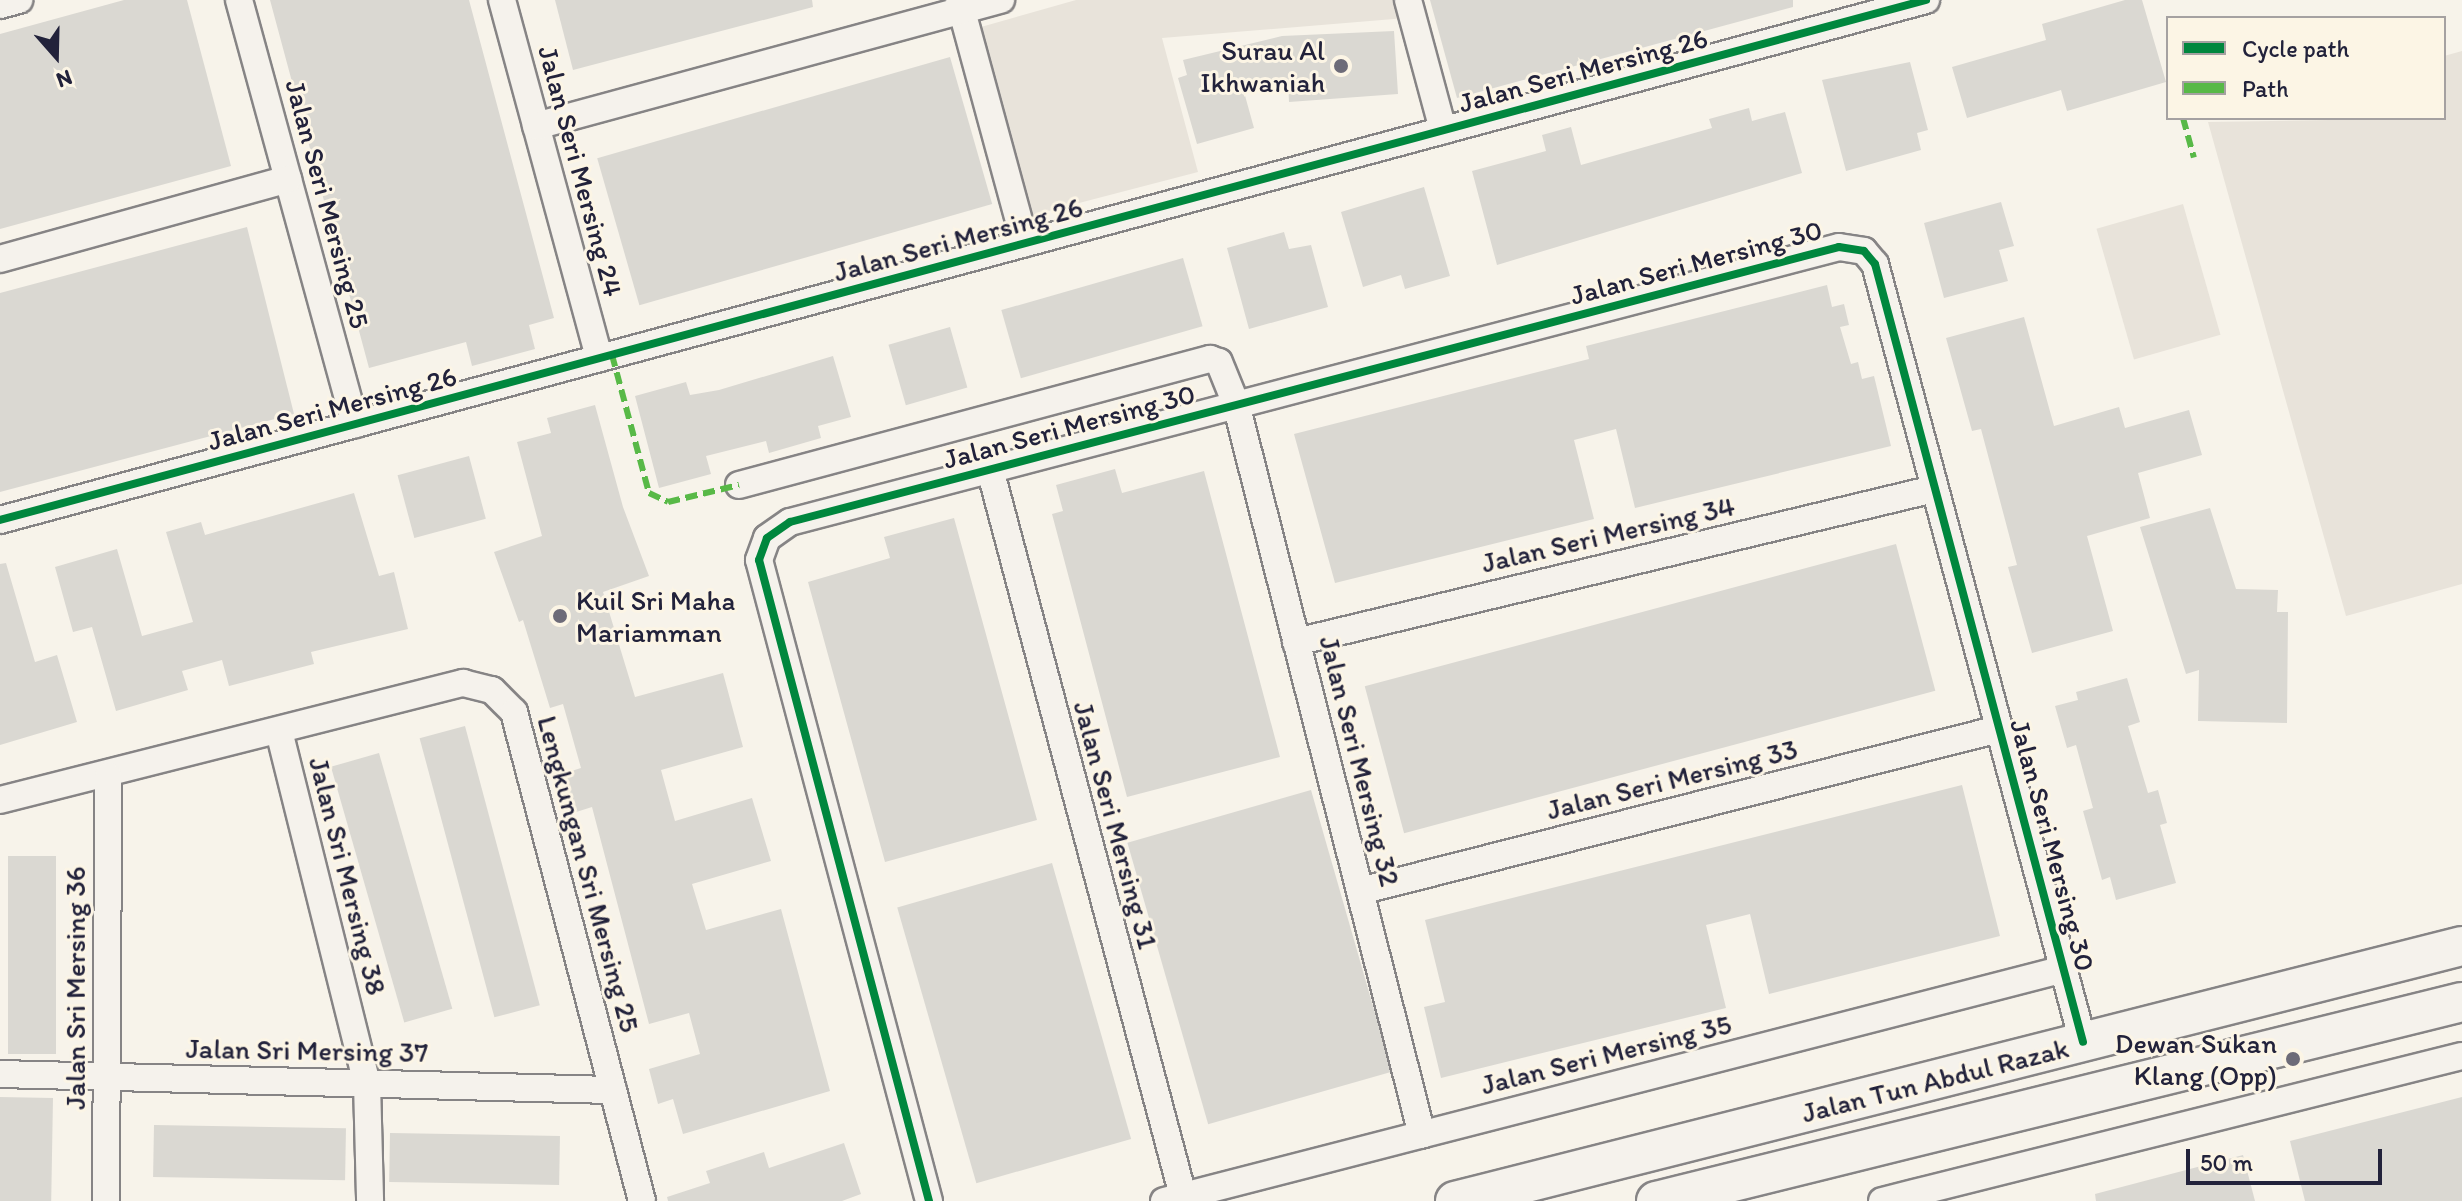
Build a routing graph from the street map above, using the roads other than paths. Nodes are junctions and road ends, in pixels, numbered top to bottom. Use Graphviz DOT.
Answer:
graph roads {
  1 [pos="19,0"];
  2 [pos="239,0"];
  3 [pos="502,0"];
  4 [pos="1001,0"];
  5 [pos="1408,0"];
  6 [pos="1926,0"];
  7 [pos="0,5"];
  8 [pos="961,5"];
  9 [pos="1880,6"];
  10 [pos="536,126"];
  11 [pos="1443,130"];
  12 [pos="288,179"];
  13 [pos="1025,243"];
  14 [pos="0,259"];
  15 [pos="599,358"];
  16 [pos="1236,404"];
  17 [pos="355,424"];
  18 [pos="990,469"];
  19 [pos="739,485"];
  20 [pos="1934,489"];
  21 [pos="0,520"];
  22 [pos="1296,642"];
  23 [pos="1999,729"];
  24 [pos="279,731"];
  25 [pos="108,776"];
  26 [pos="0,800"];
  27 [pos="1360,891"];
  28 [pos="2462,946"];
  29 [pos="2064,969"];
  30 [pos="2462,1002"];
  31 [pos="2083,1042"];
  32 [pos="2462,1056"];
  33 [pos="0,1074"];
  34 [pos="106,1076"];
  35 [pos="367,1083"];
  36 [pos="613,1090"];
  37 [pos="1809,1112"];
  38 [pos="1422,1135"];
  39 [pos="1901,1137"];
  40 [pos="1174,1199"];
  41 [pos="106,1201"];
  42 [pos="370,1201"];
  43 [pos="642,1201"];
  44 [pos="929,1201"];
  45 [pos="1455,1201"];
  46 [pos="1656,1201"];
  47 [pos="1882,1201"];
  1 -- 7 [label="street"];
  2 -- 12 [label="street, Jalan Seri Mersing 25"];
  3 -- 10 [label="street, Jalan Seri Mersing 24"];
  4 -- 8 [label="street"];
  5 -- 11 [label="street"];
  6 -- 9 [label="street, Jalan Seri Mersing 26"];
  8 -- 10 [label="street"];
  8 -- 13 [label="street"];
  9 -- 11 [label="street, Jalan Seri Mersing 26"];
  10 -- 15 [label="street, Jalan Seri Mersing 24"];
  11 -- 13 [label="street, Jalan Seri Mersing 26"];
  12 -- 14 [label="street"];
  12 -- 17 [label="street, Jalan Seri Mersing 25"];
  13 -- 15 [label="street, Jalan Seri Mersing 26"];
  15 -- 17 [label="street, Jalan Seri Mersing 26"];
  16 -- 18 [label="street, Jalan Seri Mersing 30"];
  16 -- 19 [label="street, Jalan Seri Mersing 32"];
  16 -- 20 [label="street, Jalan Seri Mersing 30"];
  16 -- 22 [label="street, Jalan Seri Mersing 32"];
  17 -- 21 [label="street, Jalan Seri Mersing 26"];
  18 -- 40 [label="street, Jalan Seri Mersing 31"];
  18 -- 44 [label="street, Jalan Seri Mersing 30"];
  20 -- 22 [label="street, Jalan Seri Mersing 34"];
  20 -- 23 [label="street, Jalan Seri Mersing 30"];
  22 -- 27 [label="street, Jalan Seri Mersing 32"];
  23 -- 27 [label="street, Jalan Seri Mersing 33"];
  23 -- 29 [label="street, Jalan Seri Mersing 30"];
  24 -- 25 [label="street, Lengkungan Sri Mersing 25"];
  24 -- 35 [label="street, Jalan Sri Mersing 38"];
  24 -- 36 [label="street, Lengkungan Sri Mersing 25"];
  25 -- 26 [label="street, Lengkungan Sri Mersing 25"];
  25 -- 34 [label="street, Jalan Sri Mersing 36"];
  27 -- 38 [label="street, Jalan Seri Mersing 32"];
  28 -- 31 [label="main road, Jalan Tun Abdul Razak"];
  29 -- 31 [label="street, Jalan Seri Mersing 30"];
  29 -- 38 [label="street, Jalan Seri Mersing 35"];
  30 -- 39 [label="main road, Jalan Tun Abdul Razak"];
  31 -- 37 [label="main road, Jalan Tun Abdul Razak"];
  32 -- 47 [label="street"];
  33 -- 34 [label="street, Jalan Sri Mersing 37"];
  34 -- 35 [label="street, Jalan Sri Mersing 37"];
  34 -- 41 [label="street, Jalan Sri Mersing 36"];
  35 -- 36 [label="street, Jalan Sri Mersing 37"];
  35 -- 42 [label="street, Jalan Sri Mersing 38"];
  36 -- 43 [label="street, Lengkungan Sri Mersing 25"];
  37 -- 39 [label="main road"];
  37 -- 45 [label="main road, Jalan Tun Abdul Razak"];
  38 -- 40 [label="street, Jalan Seri Mersing 35"];
  39 -- 46 [label="main road, Jalan Tun Abdul Razak"];
}
